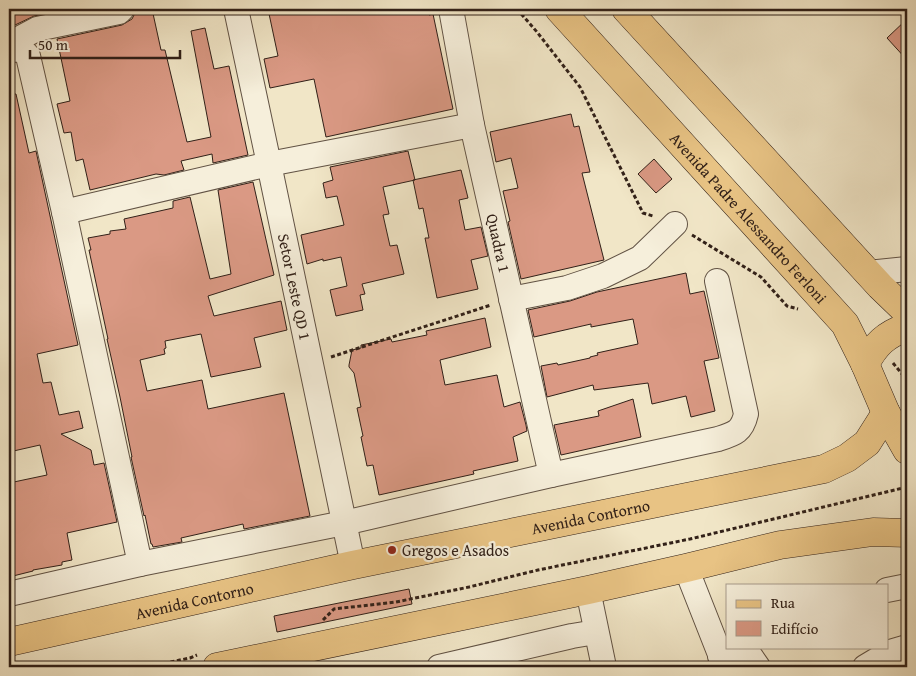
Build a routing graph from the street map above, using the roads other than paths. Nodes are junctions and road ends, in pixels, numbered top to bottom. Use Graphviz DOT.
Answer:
graph roads {
  1 [pos="122,9"];
  2 [pos="236,9"];
  3 [pos="451,9"];
  4 [pos="559,9"];
  5 [pos="626,9"];
  6 [pos="13,50"];
  7 [pos="472,125"];
  8 [pos="269,164"];
  9 [pos="64,212"];
  10 [pos="675,224"];
  11 [pos="907,269"];
  12 [pos="868,273"];
  13 [pos="716,280"];
  14 [pos="511,299"];
  15 [pos="907,312"];
  16 [pos="907,326"];
  17 [pos="865,364"];
  18 [pos="886,413"];
  19 [pos="907,450"];
  20 [pos="551,475"];
  21 [pos="344,523"];
  22 [pos="907,534"];
  23 [pos="140,564"];
  24 [pos="353,565"];
  25 [pos="686,568"];
  26 [pos="907,586"];
  27 [pos="588,590"];
  28 [pos="888,590"];
  29 [pos="9,594"];
  30 [pos="719,630"];
  31 [pos="596,632"];
  32 [pos="9,642"];
  33 [pos="907,648"];
  34 [pos="751,656"];
  35 [pos="208,661"];
  36 [pos="723,662"];
  37 [pos="439,667"];
  38 [pos="604,667"];
  39 [pos="864,667"];
  1 -- 6 [label="street"];
  2 -- 8 [label="street, Setor Leste QD 1"];
  3 -- 7 [label="street, Quadra 1"];
  4 -- 17 [label="main road, Avenida Padre Alessandro Ferloni"];
  5 -- 12 [label="main road"];
  6 -- 9 [label="street"];
  7 -- 8 [label="street"];
  7 -- 14 [label="street, Quadra 1"];
  8 -- 9 [label="street"];
  8 -- 21 [label="street, Setor Leste QD 1"];
  9 -- 23 [label="street"];
  10 -- 14 [label="street"];
  11 -- 12 [label="street"];
  12 -- 15 [label="main road"];
  13 -- 20 [label="street"];
  14 -- 20 [label="street, Quadra 1"];
  16 -- 17 [label="main road"];
  17 -- 18 [label="main road, Avenida Padre Alessandro Ferloni"];
  18 -- 19 [label="main road, Avenida Padre Alessandro Ferloni"];
  18 -- 24 [label="main road, Avenida Contorno"];
  20 -- 21 [label="street"];
  21 -- 23 [label="street"];
  21 -- 24 [label="street, Setor Leste QD 1"];
  22 -- 25 [label="main road"];
  23 -- 29 [label="street"];
  24 -- 32 [label="main road, Avenida Contorno"];
  25 -- 27 [label="main road"];
  25 -- 30 [label="street"];
  26 -- 28 [label="street"];
  27 -- 31 [label="street"];
  27 -- 35 [label="main road"];
  30 -- 36 [label="street"];
  31 -- 37 [label="street"];
  31 -- 38 [label="street"];
  33 -- 39 [label="street"];
  34 -- 36 [label="street"];
}
